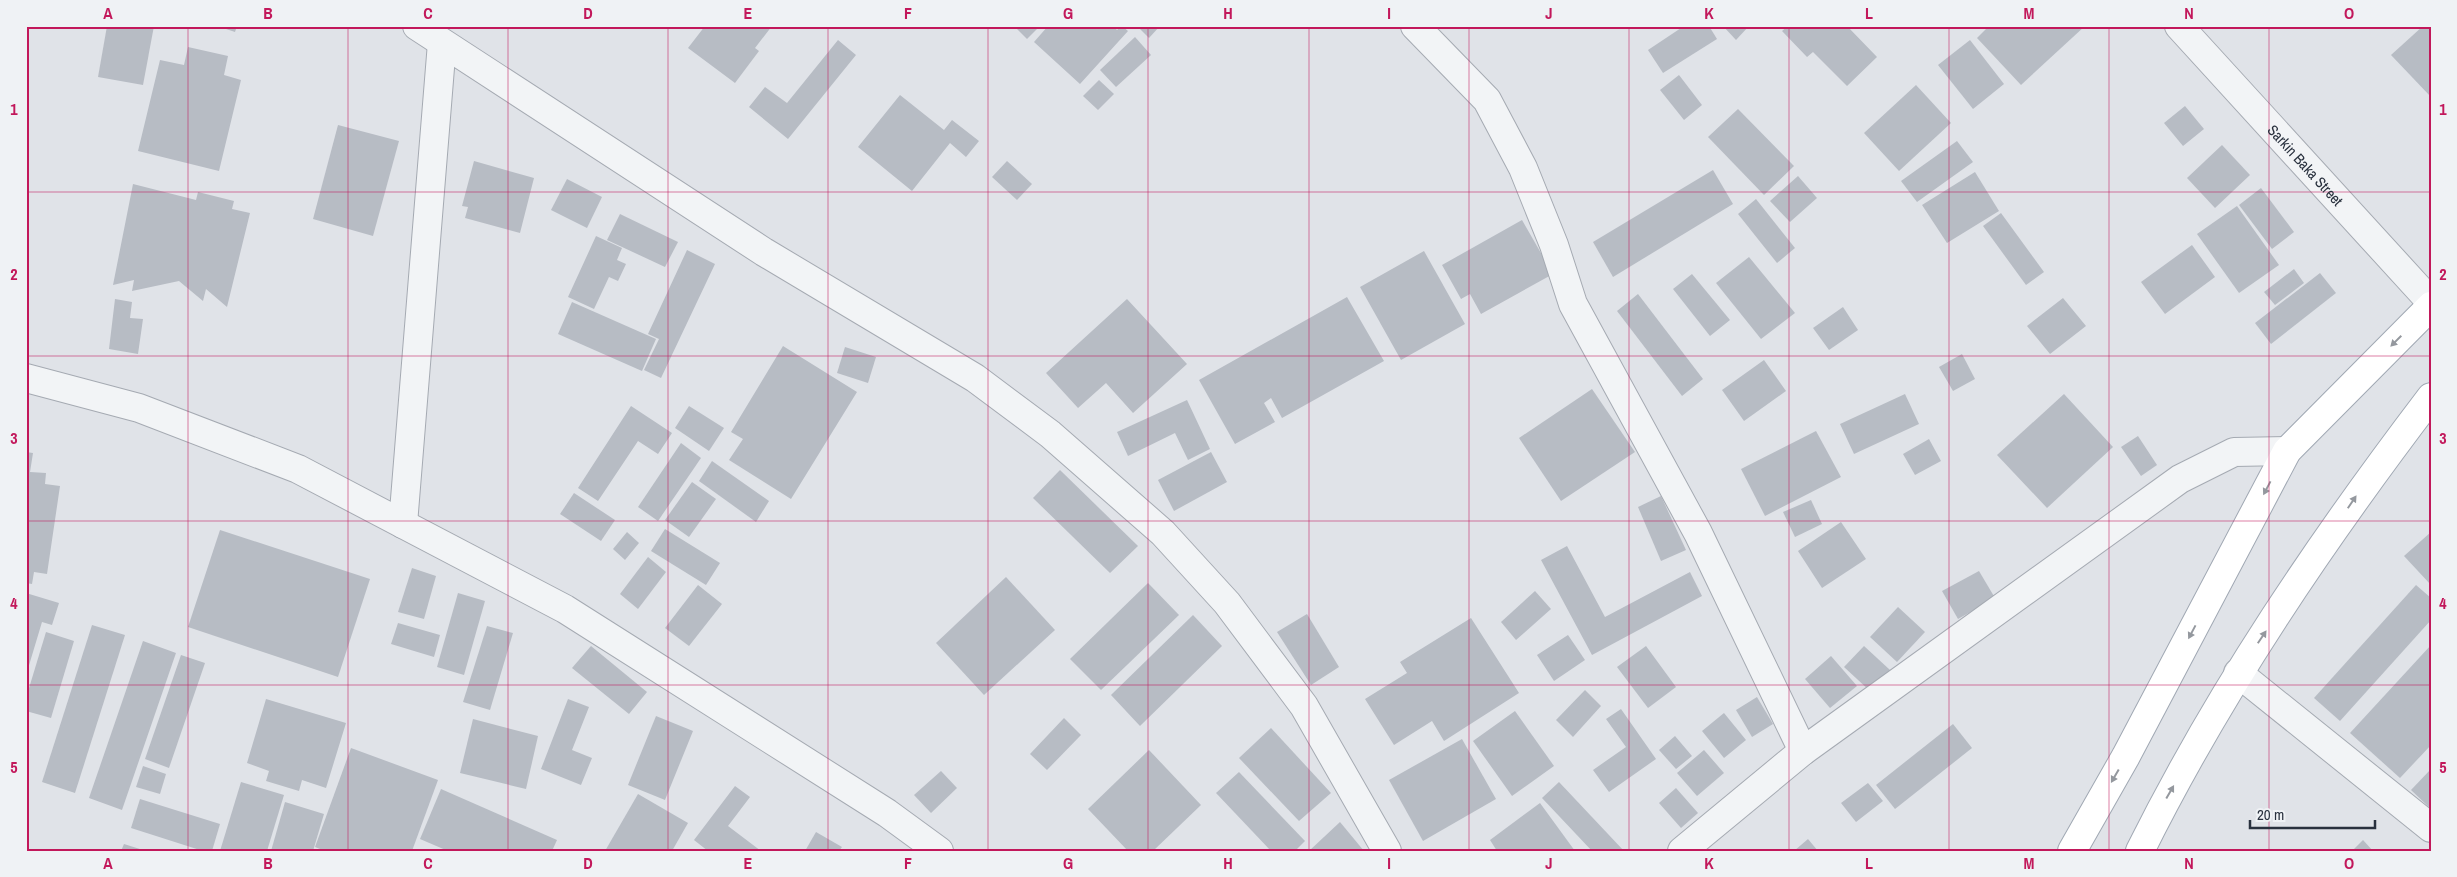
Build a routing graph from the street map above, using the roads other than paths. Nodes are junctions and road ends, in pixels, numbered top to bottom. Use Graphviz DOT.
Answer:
graph roads {
  1 [pos="417,26"];
  2 [pos="1415,26"];
  3 [pos="2179,26"];
  4 [pos="442,43"];
  5 [pos="2431,302"];
  6 [pos="2431,306"];
  7 [pos="26,378"];
  8 [pos="2431,397"];
  9 [pos="2287,451"];
  10 [pos="403,524"];
  11 [pos="2238,673"];
  12 [pos="1803,751"];
  13 [pos="2431,828"];
  14 [pos="939,851"];
  15 [pos="1387,851"];
  16 [pos="1682,851"];
  17 [pos="2072,851"];
  18 [pos="2140,851"];
  1 -- 4 [label="street"];
  2 -- 12 [label="street"];
  3 -- 5 [label="street, Sarkin Baka Street"];
  4 -- 10 [label="street"];
  4 -- 15 [label="street"];
  6 -- 9 [label="main road, one-way"];
  7 -- 10 [label="street"];
  11 -- 8 [label="main road, one-way"];
  9 -- 12 [label="street"];
  9 -- 17 [label="main road, one-way"];
  10 -- 14 [label="street"];
  11 -- 13 [label="street"];
  18 -- 11 [label="main road, one-way"];
  12 -- 16 [label="street"];
}
